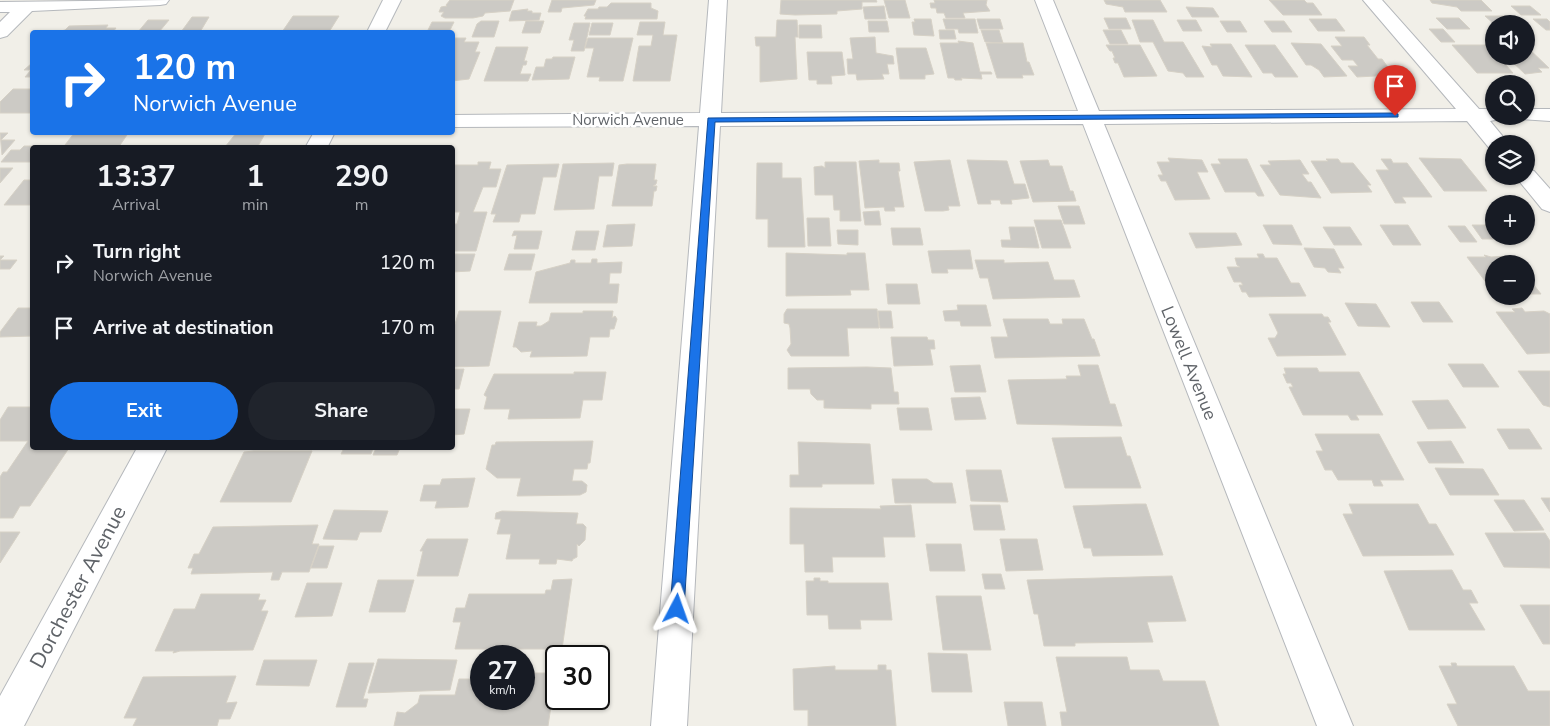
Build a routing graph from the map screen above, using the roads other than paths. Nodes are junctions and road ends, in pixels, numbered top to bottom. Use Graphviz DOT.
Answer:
graph roads {
  1 [pos="160,0"];
  2 [pos="392,0"];
  3 [pos="718,0"];
  4 [pos="1044,0"];
  5 [pos="1372,0"];
  6 [pos="31,3"];
  7 [pos="0,7"];
  8 [pos="377,30"];
  9 [pos="0,32"];
  10 [pos="1484,115"];
  11 [pos="1535,115"];
  12 [pos="1550,115"];
  13 [pos="1090,117"];
  14 [pos="455,120"];
  15 [pos="711,120"];
  16 [pos="1494,135"];
  17 [pos="1534,185"];
  18 [pos="1550,204"];
  19 [pos="151,450"];
  20 [pos="4,726"];
  21 [pos="669,726"];
  22 [pos="1335,726"];
  1 -- 6 [label="street"];
  2 -- 8 [label="street"];
  3 -- 15 [label="street"];
  4 -- 13 [label="street, Lowell Avenue"];
  5 -- 10 [label="street"];
  6 -- 7 [label="street"];
  6 -- 9 [label="street"];
  10 -- 13 [label="street, Norwich Avenue"];
  10 -- 16 [label="street"];
  11 -- 12 [label="street"];
  13 -- 15 [label="street, Norwich Avenue"];
  13 -- 22 [label="street, Lowell Avenue"];
  14 -- 15 [label="street, Norwich Avenue"];
  15 -- 21 [label="street"];
  17 -- 18 [label="street"];
  19 -- 20 [label="street, Dorchester Avenue"];
}
